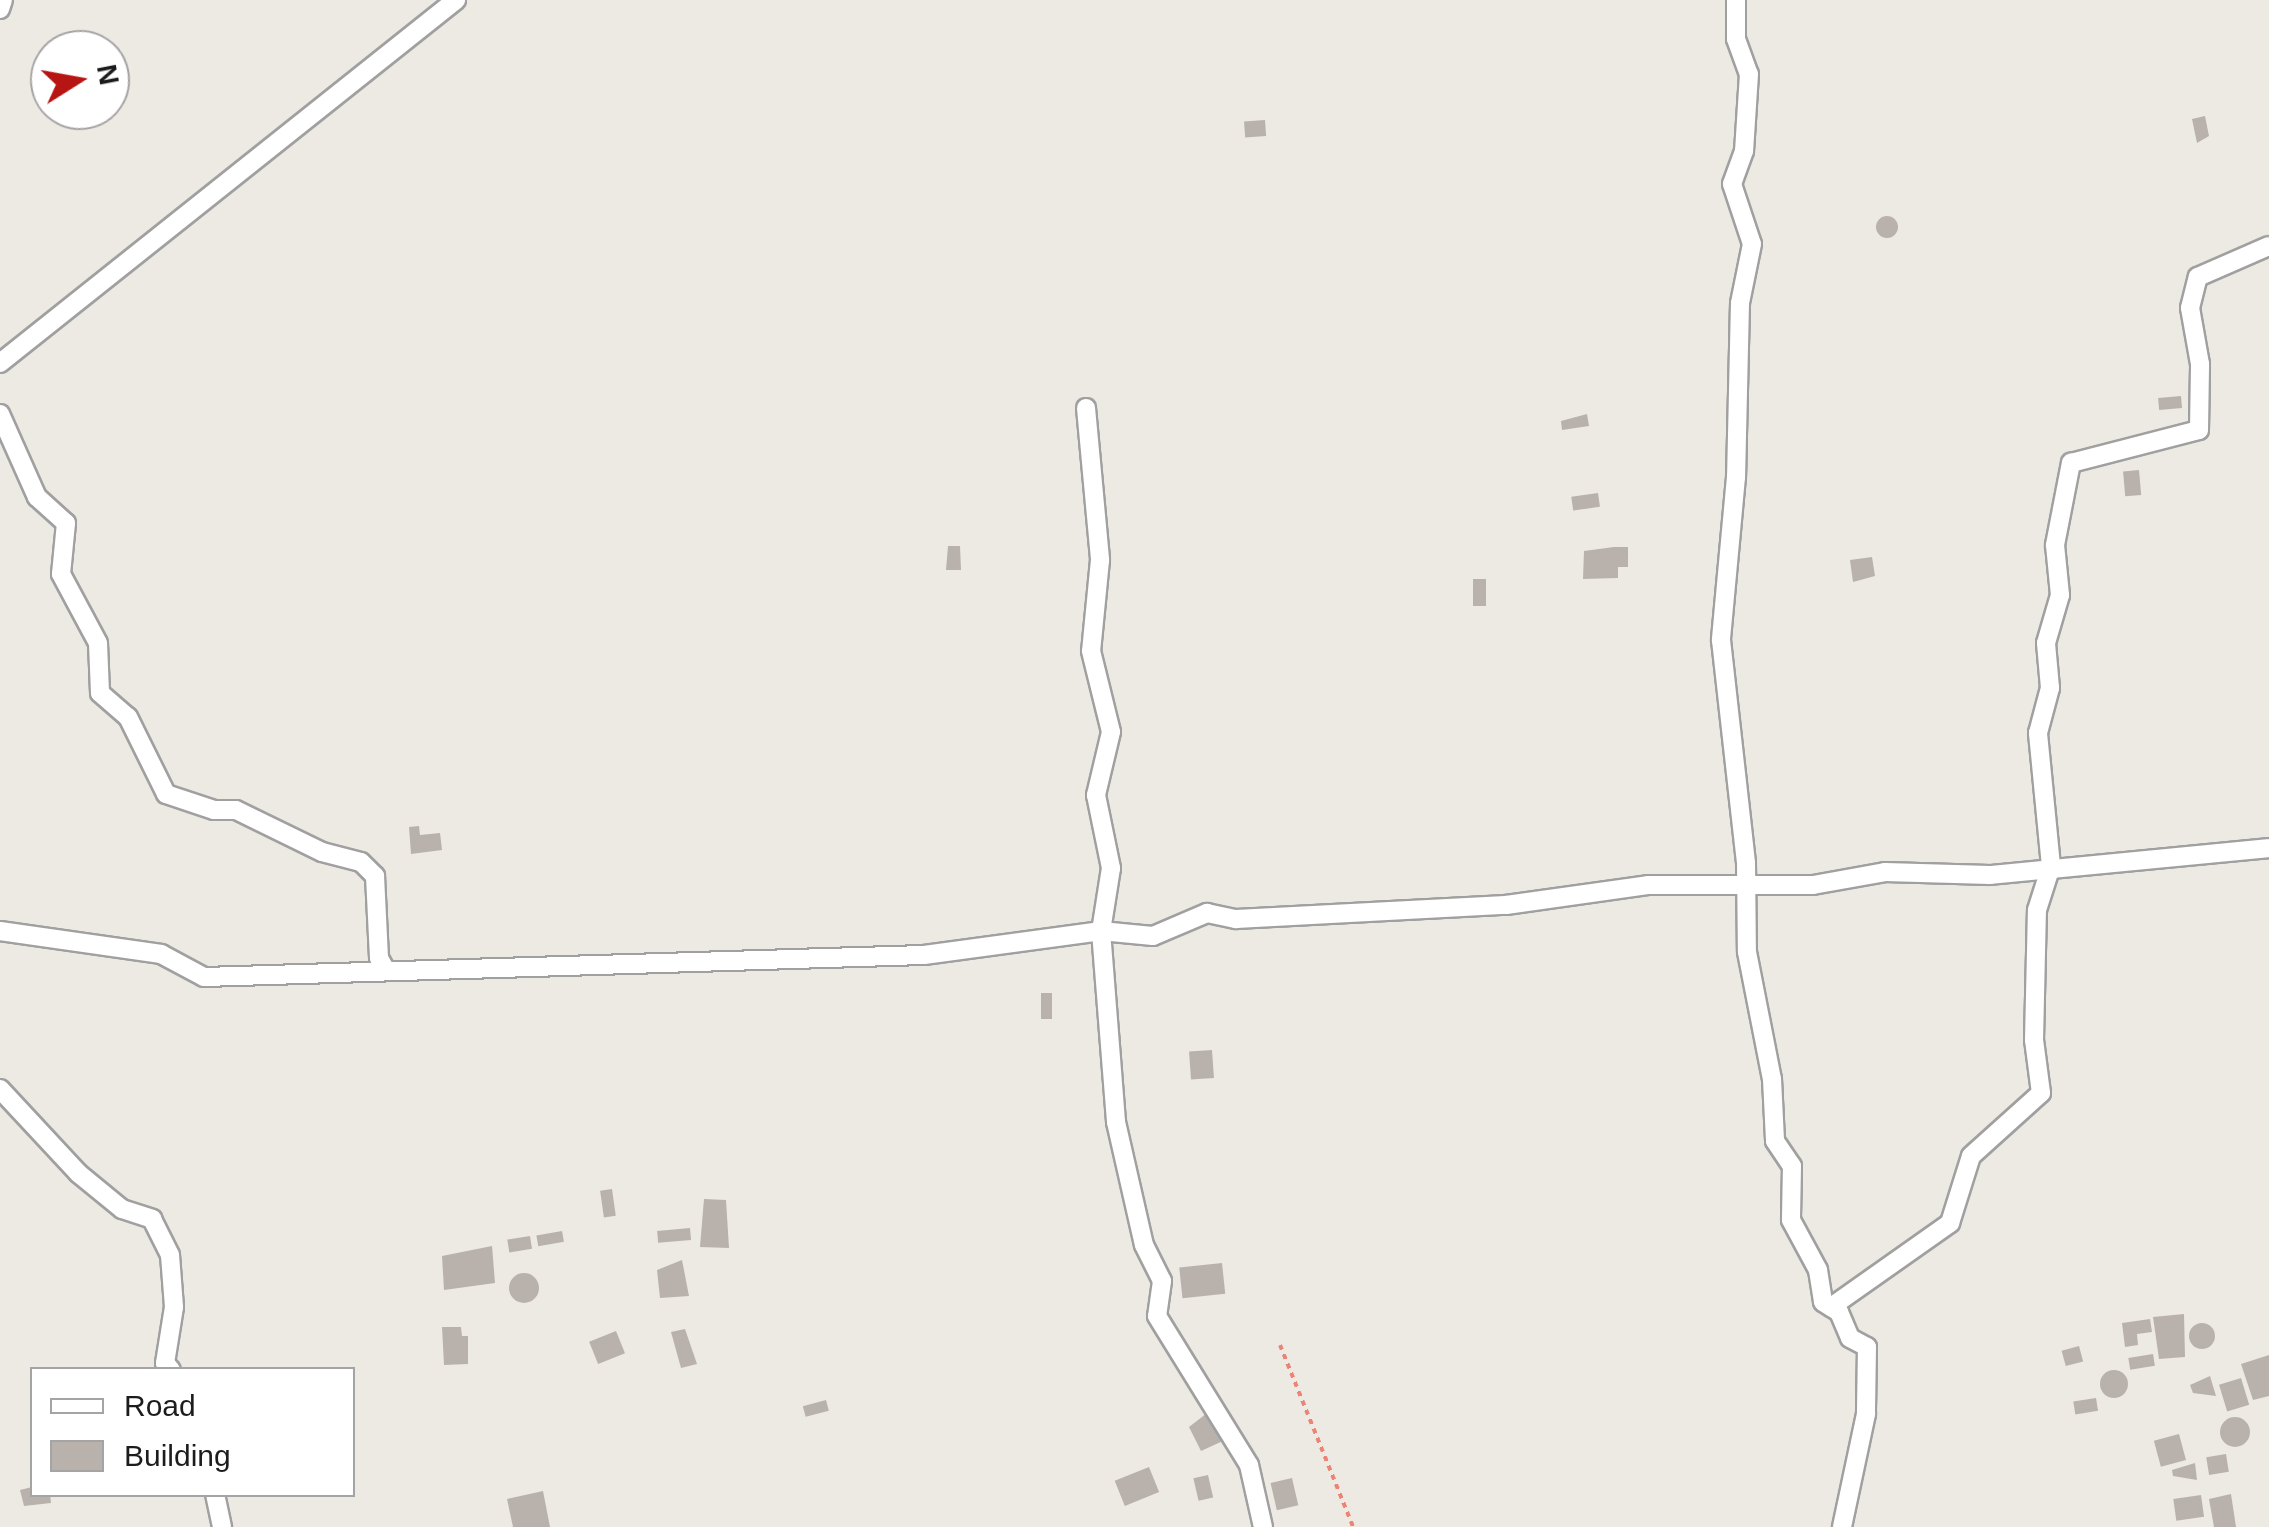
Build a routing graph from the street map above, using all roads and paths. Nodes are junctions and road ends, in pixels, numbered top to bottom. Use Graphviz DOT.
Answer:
graph roads {
  1 [pos="3,0"];
  2 [pos="456,0"];
  3 [pos="1736,0"];
  4 [pos="0,9"];
  5 [pos="2269,246"];
  6 [pos="0,363"];
  7 [pos="1086,408"];
  8 [pos="0,414"];
  9 [pos="2269,848"];
  10 [pos="2051,866"];
  11 [pos="1747,886"];
  12 [pos="0,931"];
  13 [pos="1101,931"];
  14 [pos="385,969"];
  15 [pos="0,1089"];
  16 [pos="1832,1308"];
  17 [pos="1280,1344"];
  18 [pos="168,1367"];
  19 [pos="216,1497"];
  20 [pos="222,1527"];
  21 [pos="1262,1527"];
  22 [pos="1353,1527"];
  23 [pos="1842,1527"];
  1 -- 4 [label="street"];
  2 -- 6 [label="street"];
  3 -- 11 [label="street"];
  5 -- 10 [label="street"];
  7 -- 13 [label="street"];
  8 -- 14 [label="street"];
  9 -- 10 [label="street"];
  10 -- 11 [label="street"];
  10 -- 16 [label="street"];
  11 -- 13 [label="street"];
  11 -- 16 [label="street"];
  12 -- 14 [label="street"];
  13 -- 14 [label="street"];
  13 -- 21 [label="street"];
  15 -- 18 [label="street"];
  16 -- 23 [label="street"];
  17 -- 22 [label="path"];
  19 -- 20 [label="street"];
}
